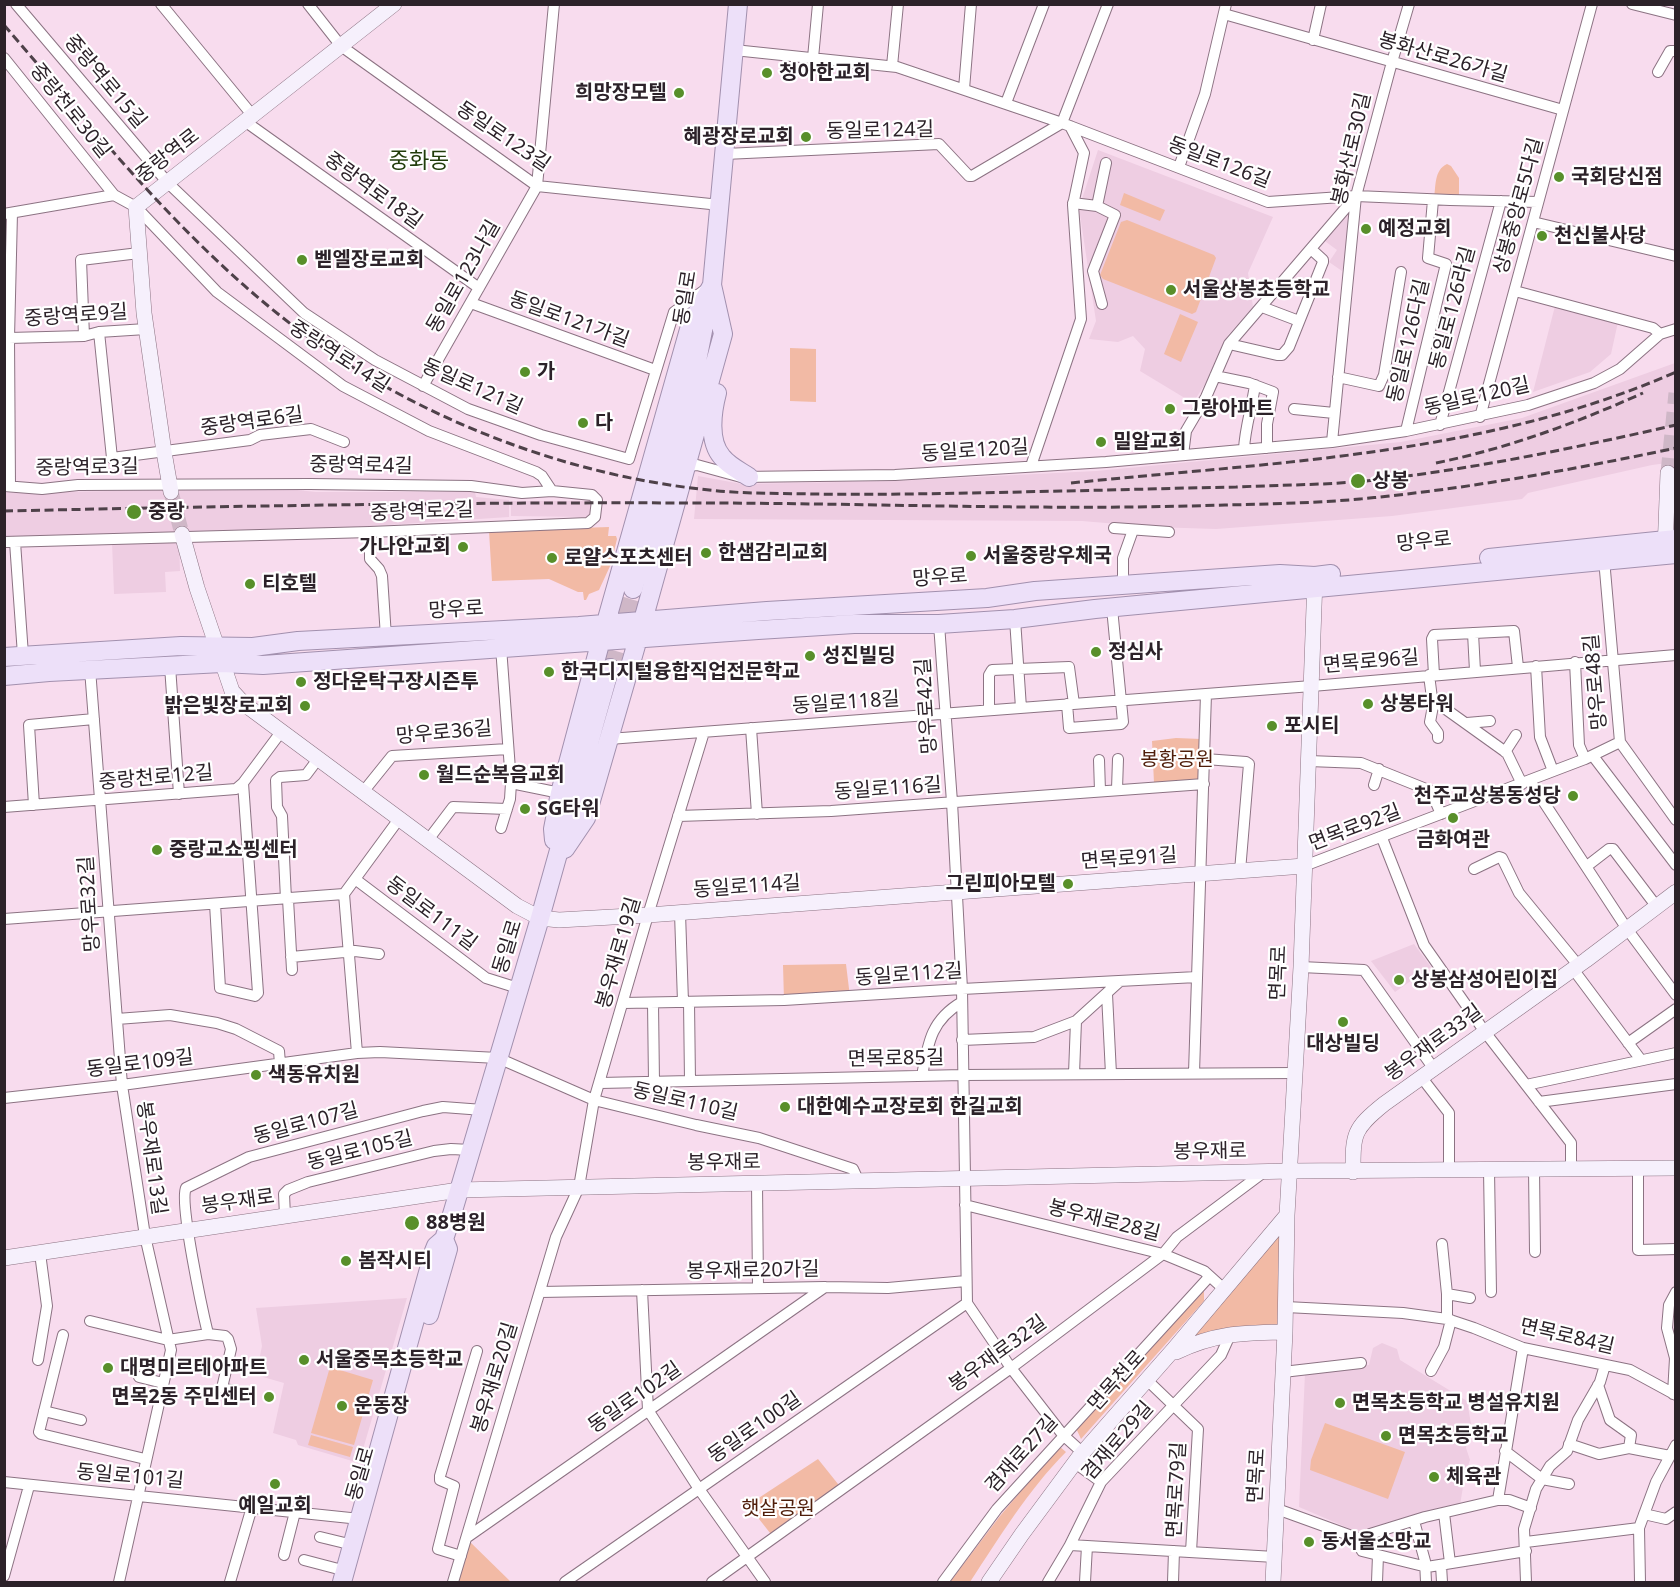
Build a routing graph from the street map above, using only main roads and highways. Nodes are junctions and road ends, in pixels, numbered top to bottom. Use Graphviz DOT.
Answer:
graph roads {
  1 [pos="738,4"];
  2 [pos="712,285"];
  3 [pos="723,334"];
  4 [pos="749,477"];
  5 [pos="1670,547"];
  6 [pos="1315,582"];
  7 [pos="634,588"];
  8 [pos="641,629"];
  9 [pos="603,632"];
  10 [pos="220,655"];
  11 [pos="4,657"];
  12 [pos="602,666"];
  13 [pos="629,669"];
  14 [pos="4,676"];
  15 [pos="555,866"];
  16 [pos="444,1239"];
  17 [pos="347,1579"];
  1 -- 2 [label="main road, 동일로"];
  2 -- 3 [label="main road"];
  2 -- 7 [label="main road"];
  3 -- 4 [label="main road"];
  3 -- 7 [label="main road"];
  5 -- 6 [label="main road, 망우로"];
  5 -- 6 [label="main road, 망우로"];
  6 -- 8 [label="main road, 망우로"];
  6 -- 8 [label="main road, 망우로"];
  7 -- 8 [label="main road"];
  7 -- 9 [label="main road"];
  8 -- 9 [label="main road"];
  8 -- 13 [label="main road"];
  9 -- 10 [label="main road, 망우로"];
  9 -- 10 [label="main road, 망우로"];
  9 -- 12 [label="main road"];
  10 -- 11 [label="main road, 망우로"];
  10 -- 14 [label="main road, 망우로"];
  12 -- 13 [label="main road"];
  12 -- 15 [label="main road, 동일로"];
  12 -- 15 [label="main road"];
  13 -- 15 [label="main road"];
  15 -- 16 [label="main road, 동일로"];
  16 -- 17 [label="main road, 동일로"];
  16 -- 17 [label="main road, 동일로"];
}
